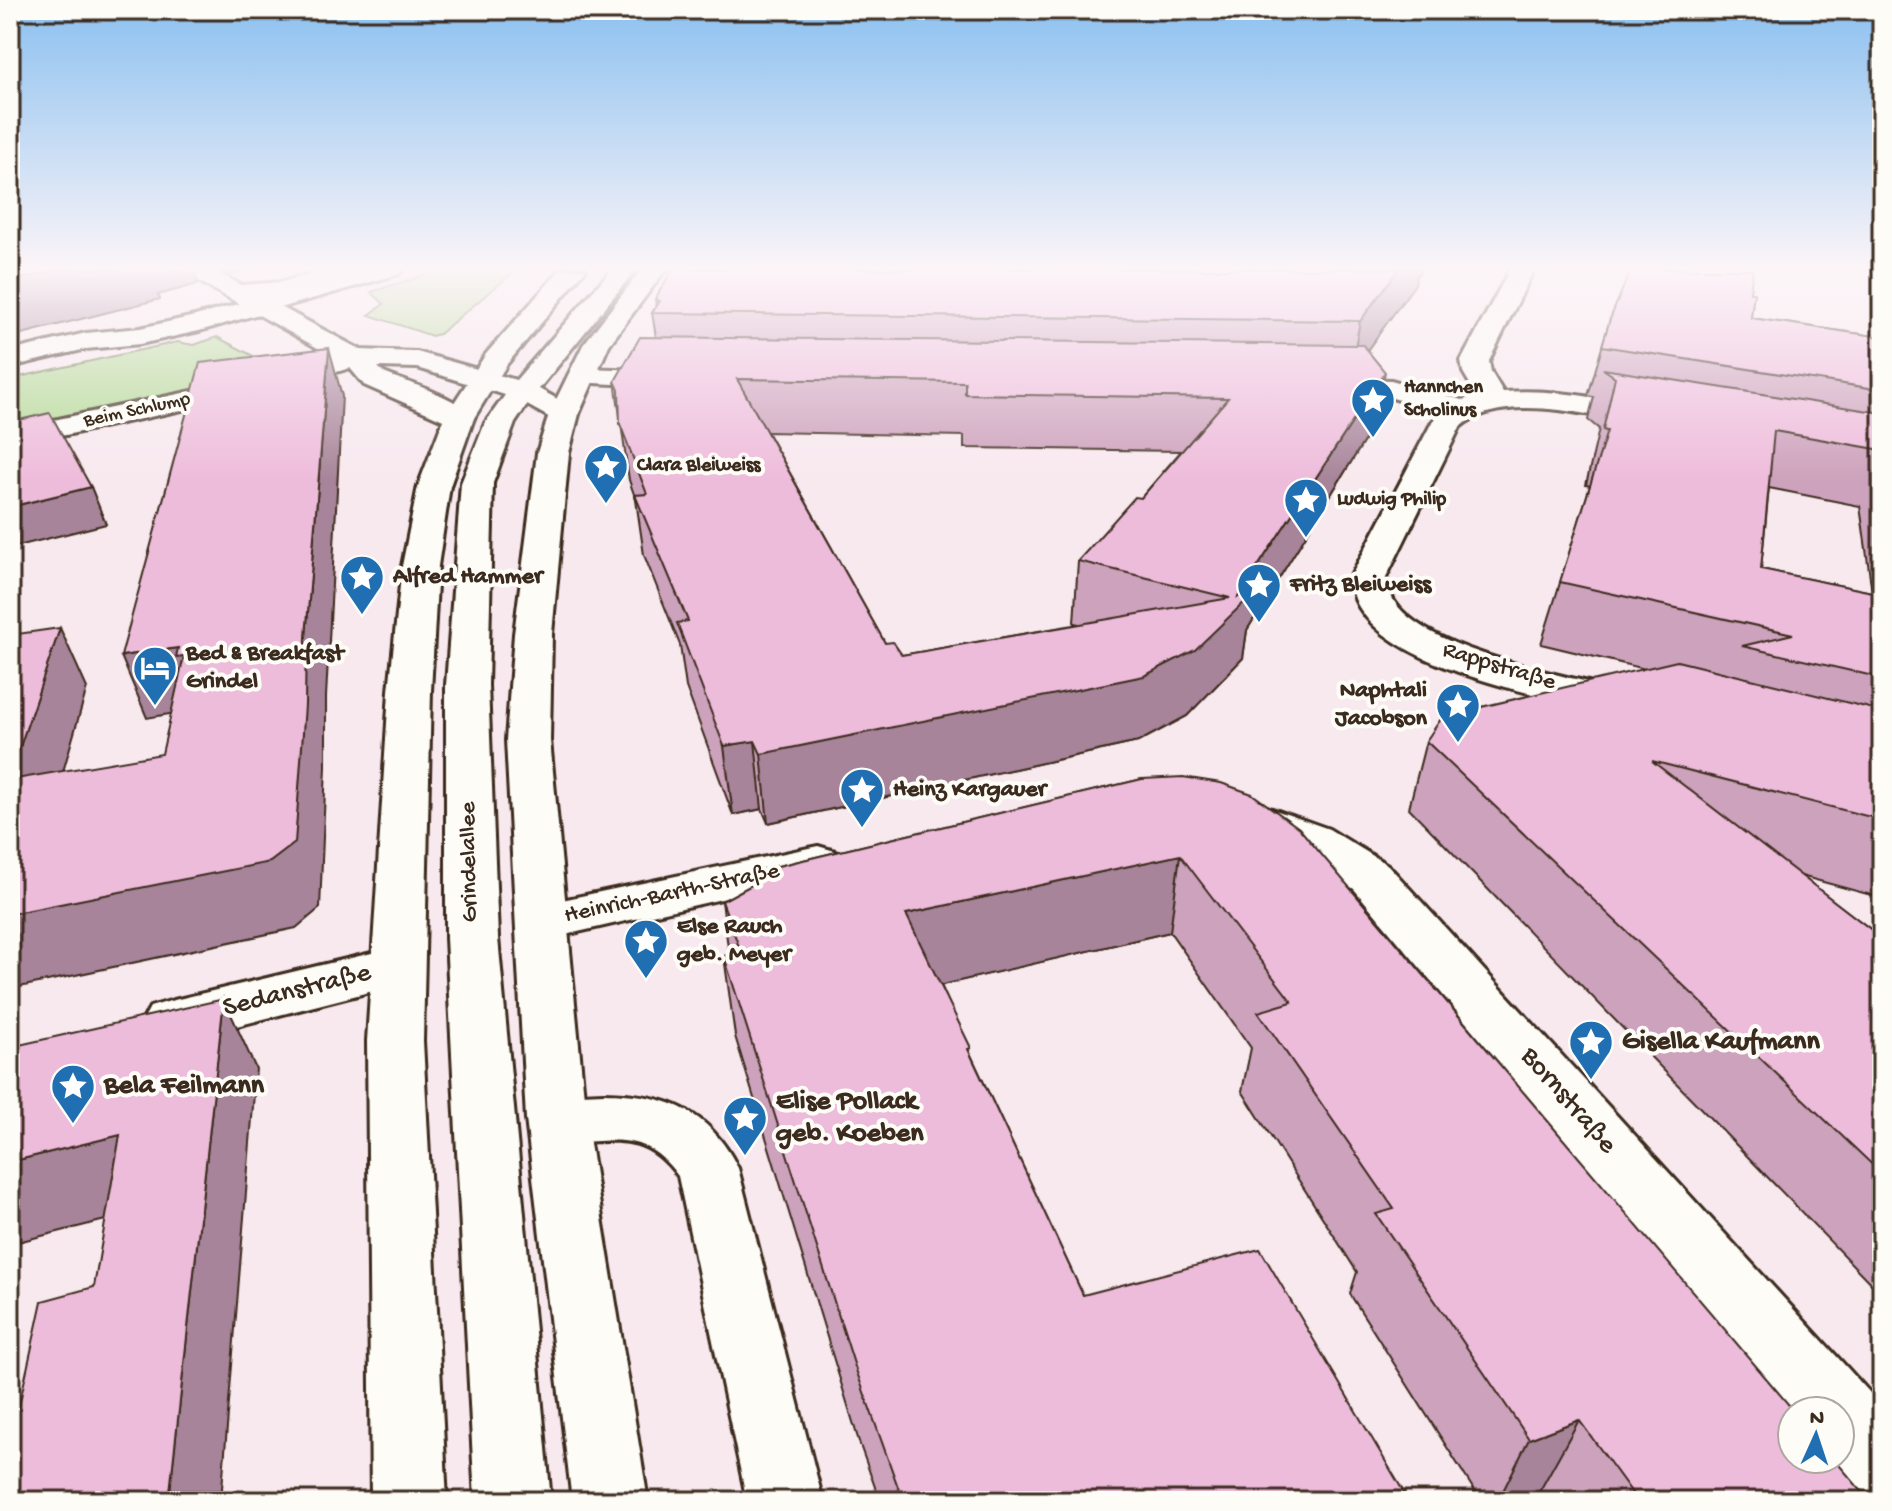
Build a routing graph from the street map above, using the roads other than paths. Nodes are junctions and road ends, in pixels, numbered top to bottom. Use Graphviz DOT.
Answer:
graph roads {
  1 [pos="90,340"];
  2 [pos="102,340"];
  3 [pos="322,340"];
  4 [pos="553,340"];
  5 [pos="574,340"];
  6 [pos="600,340"];
  7 [pos="1486,340"];
  8 [pos="86,341"];
  9 [pos="355,358"];
  10 [pos="10,359"];
  11 [pos="700,379"];
  12 [pos="1303,384"];
  13 [pos="538,390"];
  14 [pos="1495,402"];
  15 [pos="1461,409"];
  16 [pos="459,418"];
  17 [pos="1684,424"];
  18 [pos="10,438"];
  19 [pos="1660,711"];
  20 [pos="1200,805"];
  21 [pos="863,853"];
  22 [pos="543,922"];
  23 [pos="397,966"];
  24 [pos="130,1032"];
  25 [pos="556,1119"];
  26 [pos="1824,1395"];
  27 [pos="1856,1431"];
  28 [pos="1882,1461"];
  29 [pos="409,1501"];
  30 [pos="513,1501"];
  31 [pos="610,1501"];
  32 [pos="785,1501"];
  1 -- 8 [label="main road"];
  2 -- 8 [label="main road"];
  3 -- 9 [label="main road"];
  4 -- 13 [label="main road, Grindelallee"];
  5 -- 13 [label="main road, Grindelallee"];
  6 -- 13 [label="main road, Grindelallee"];
  7 -- 14 [label="main road"];
  8 -- 10 [label="main road"];
  9 -- 13 [label="main road"];
  9 -- 16 [label="main road"];
  9 -- 18 [label="main road, Beim Schlump"];
  11 -- 13 [label="main road"];
  12 -- 15 [label="main road"];
  13 -- 16 [label="main road, Grindelallee"];
  13 -- 22 [label="main road, Grindelallee"];
  13 -- 30 [label="main road, Grindelallee"];
  14 -- 15 [label="main road"];
  14 -- 17 [label="main road"];
  15 -- 19 [label="main road, Rappstraße"];
  16 -- 23 [label="main road, Grindelallee"];
  20 -- 26 [label="main road, Bornstraße"];
  21 -- 22 [label="main road, Heinrich-Barth-Straße"];
  22 -- 25 [label="main road, Grindelallee"];
  23 -- 24 [label="main road, Sedanstraße"];
  23 -- 29 [label="main road, Grindelallee"];
  25 -- 31 [label="main road, Grindelallee"];
  25 -- 32 [label="main road"];
  27 -- 28 [label="main road, Bornstraße"];
}
